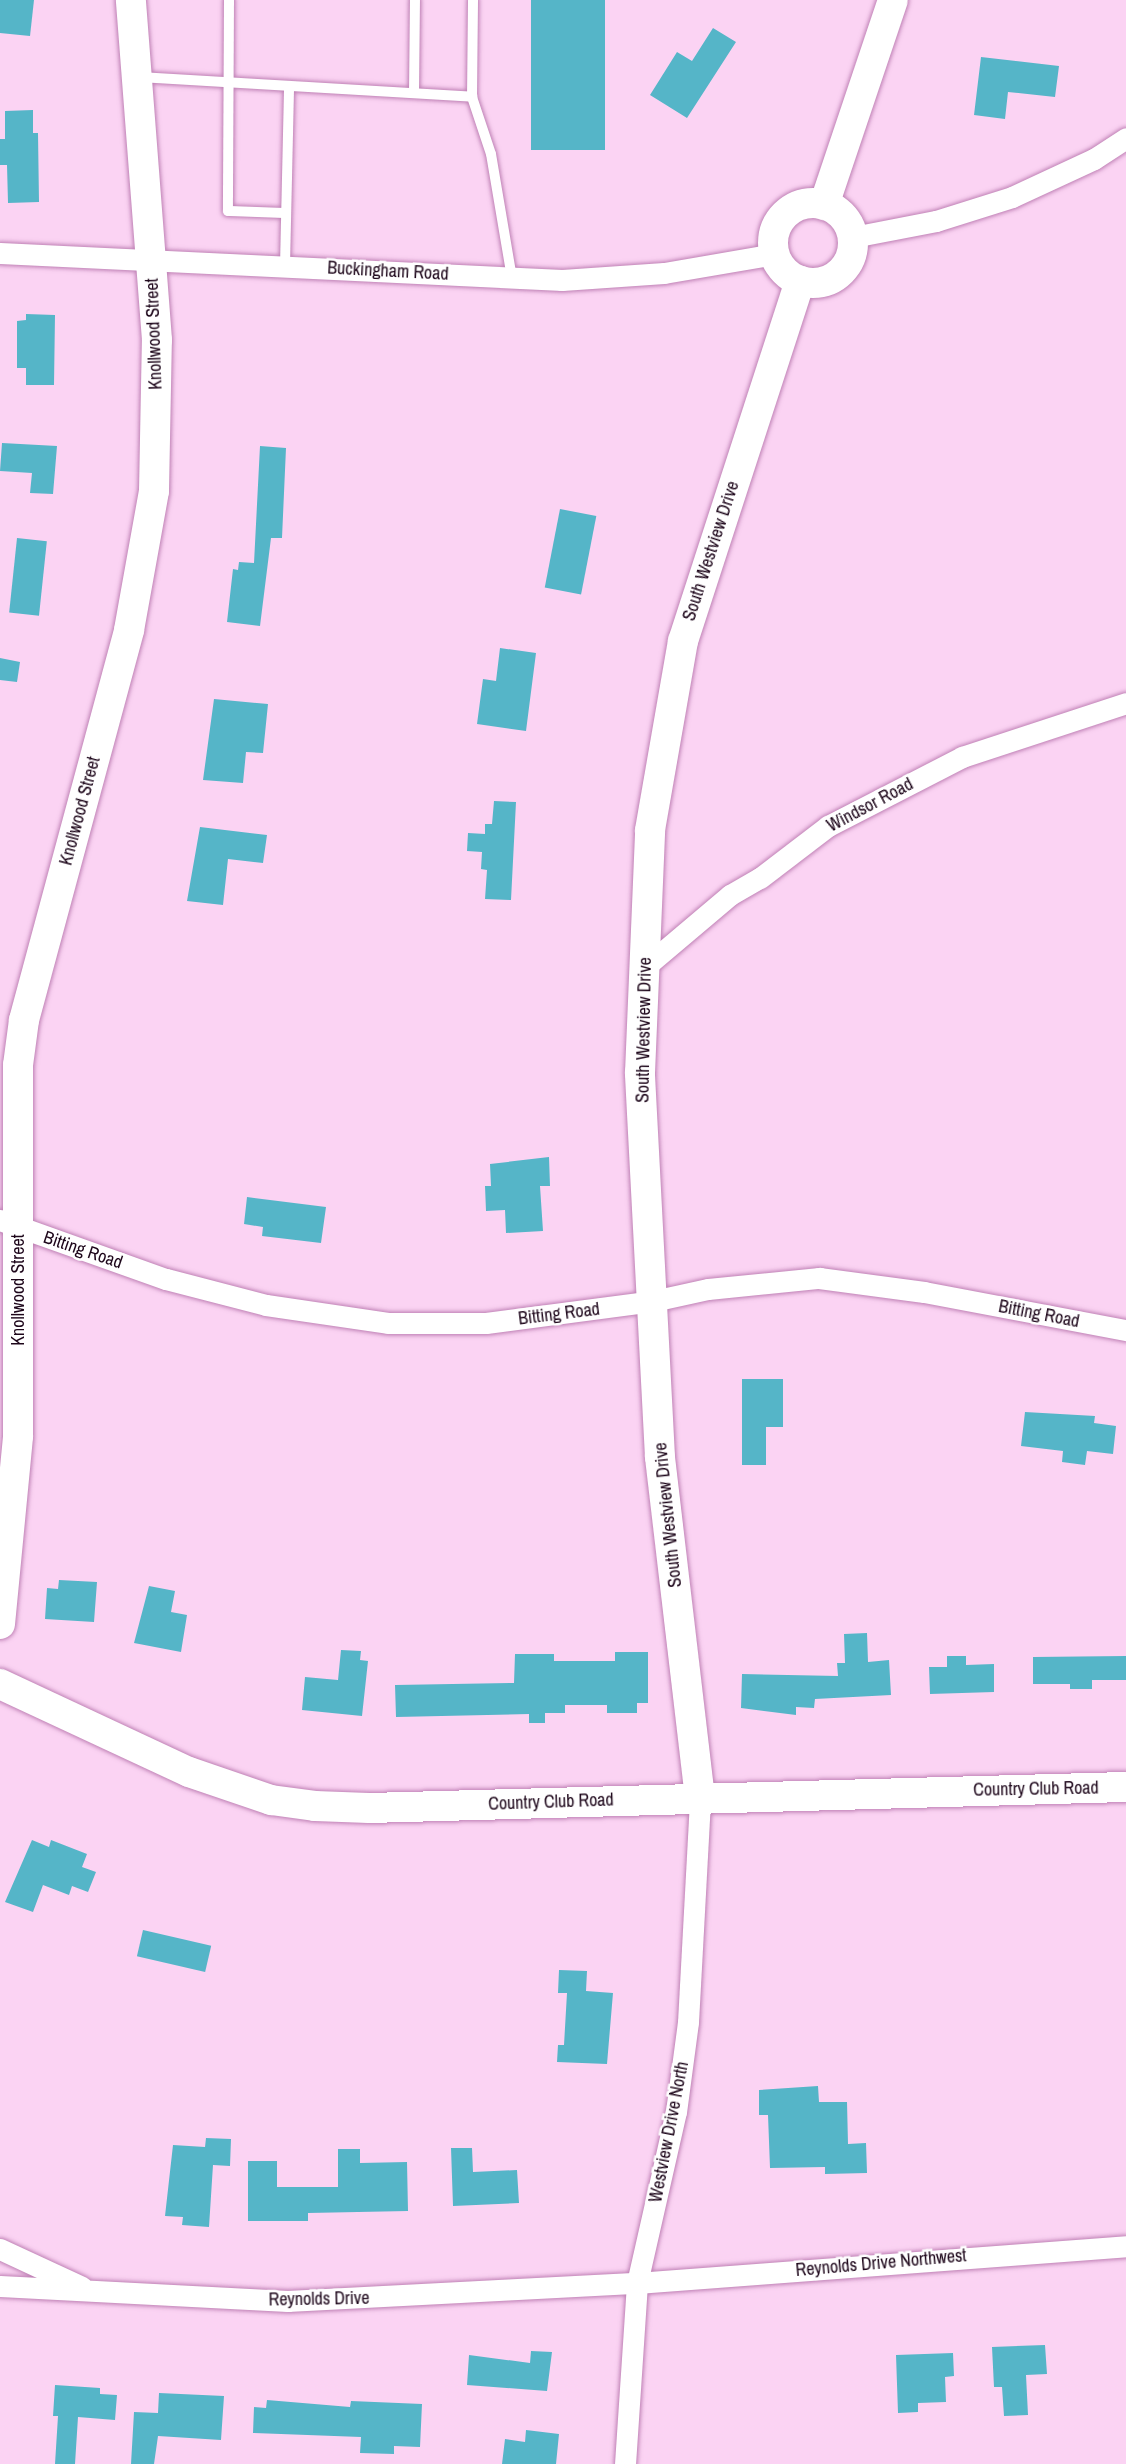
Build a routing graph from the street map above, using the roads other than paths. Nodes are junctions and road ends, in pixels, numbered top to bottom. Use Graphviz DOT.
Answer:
graph roads {
  1 [pos="131,0"];
  2 [pos="229,0"];
  3 [pos="415,0"];
  4 [pos="473,0"];
  5 [pos="893,0"];
  6 [pos="137,76"];
  7 [pos="230,84"];
  8 [pos="289,89"];
  9 [pos="414,93"];
  10 [pos="472,97"];
  11 [pos="1126,138"];
  12 [pos="824,205"];
  13 [pos="286,213"];
  14 [pos="853,237"];
  15 [pos="0,253"];
  16 [pos="775,254"];
  17 [pos="151,261"];
  18 [pos="285,266"];
  19 [pos="512,278"];
  20 [pos="800,280"];
  21 [pos="1126,703"];
  22 [pos="646,966"];
  23 [pos="9,1224"];
  24 [pos="652,1301"];
  25 [pos="1126,1330"];
  26 [pos="0,1624"];
  27 [pos="0,1684"];
  28 [pos="1126,1787"];
  29 [pos="700,1798"];
  30 [pos="1126,2246"];
  31 [pos="0,2249"];
  32 [pos="637,2283"];
  33 [pos="0,2286"];
  34 [pos="94,2292"];
  35 [pos="626,2464"];
  1 -- 6 [label="main road, Knollwood Street"];
  2 -- 7 [label="lane"];
  3 -- 9 [label="lane"];
  4 -- 10 [label="lane"];
  5 -- 12 [label="main road"];
  6 -- 7 [label="lane"];
  6 -- 17 [label="main road, Knollwood Street"];
  7 -- 8 [label="lane"];
  7 -- 13 [label="lane"];
  8 -- 9 [label="lane"];
  8 -- 13 [label="lane"];
  9 -- 10 [label="lane"];
  10 -- 19 [label="lane"];
  11 -- 14 [label="street"];
  12 -- 14 [label="main road"];
  12 -- 16 [label="main road"];
  13 -- 18 [label="lane"];
  14 -- 20 [label="main road"];
  15 -- 17 [label="street, Buckingham Road"];
  16 -- 19 [label="street, Buckingham Road"];
  16 -- 20 [label="main road"];
  17 -- 18 [label="street, Buckingham Road"];
  17 -- 23 [label="main road, Knollwood Street"];
  18 -- 19 [label="street, Buckingham Road"];
  20 -- 22 [label="main road, South Westview Drive"];
  21 -- 22 [label="street, Windsor Road"];
  22 -- 24 [label="main road, South Westview Drive"];
  23 -- 24 [label="street, Bitting Road"];
  23 -- 26 [label="main road, Knollwood Street"];
  24 -- 25 [label="street, Bitting Road"];
  24 -- 29 [label="main road, South Westview Drive"];
  27 -- 29 [label="main road, Country Club Road"];
  28 -- 29 [label="main road, Country Club Road"];
  29 -- 32 [label="street, Westview Drive North"];
  30 -- 32 [label="street, Reynolds Drive Northwest"];
  31 -- 34 [label="street"];
  32 -- 34 [label="street, Reynolds Drive"];
  32 -- 35 [label="street, Westview Drive North"];
  33 -- 34 [label="street, Reynolds Drive"];
}
